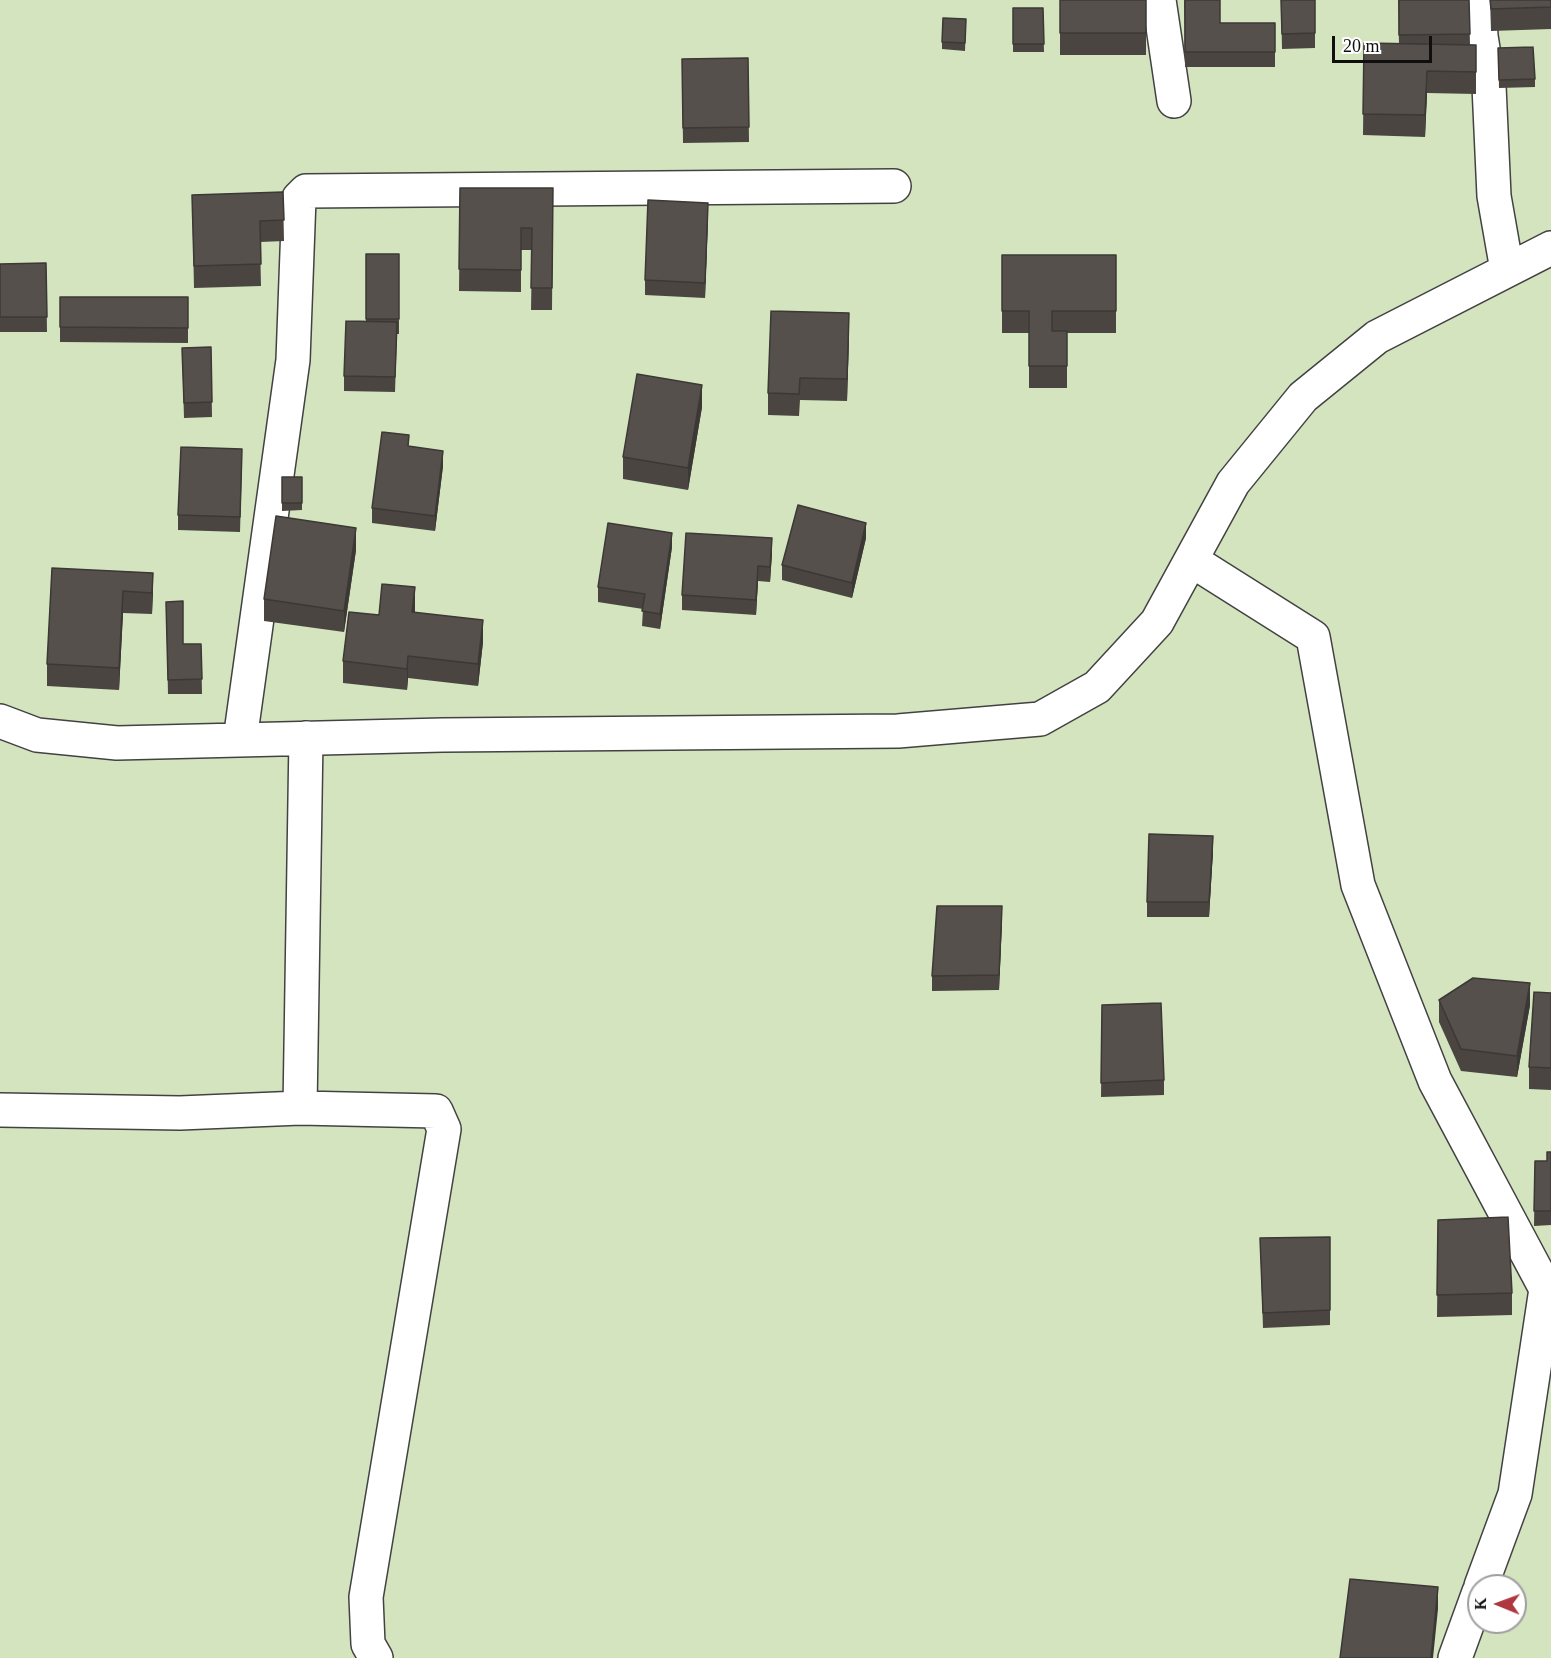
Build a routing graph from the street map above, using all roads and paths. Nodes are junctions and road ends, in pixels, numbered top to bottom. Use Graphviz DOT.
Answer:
graph roads {
  1 [pos="1159,0"];
  2 [pos="1479,0"];
  3 [pos="1174,101"];
  4 [pos="894,186"];
  5 [pos="1551,248"];
  6 [pos="1507,270"];
  7 [pos="1191,560"];
  8 [pos="0,722"];
  9 [pos="306,738"];
  10 [pos="240,740"];
  11 [pos="300,1108"];
  12 [pos="0,1110"];
  13 [pos="1548,1285"];
  14 [pos="1485,1574"];
  15 [pos="1467,1625"];
  16 [pos="376,1658"];
  17 [pos="1455,1658"];
  1 -- 3 [label="street"];
  2 -- 6 [label="street"];
  4 -- 10 [label="street"];
  5 -- 6 [label="street"];
  6 -- 7 [label="street"];
  7 -- 9 [label="street"];
  7 -- 13 [label="street"];
  8 -- 10 [label="street"];
  9 -- 10 [label="street"];
  9 -- 11 [label="street"];
  11 -- 12 [label="street"];
  11 -- 16 [label="street"];
  13 -- 14 [label="street"];
  15 -- 17 [label="street"];
}
